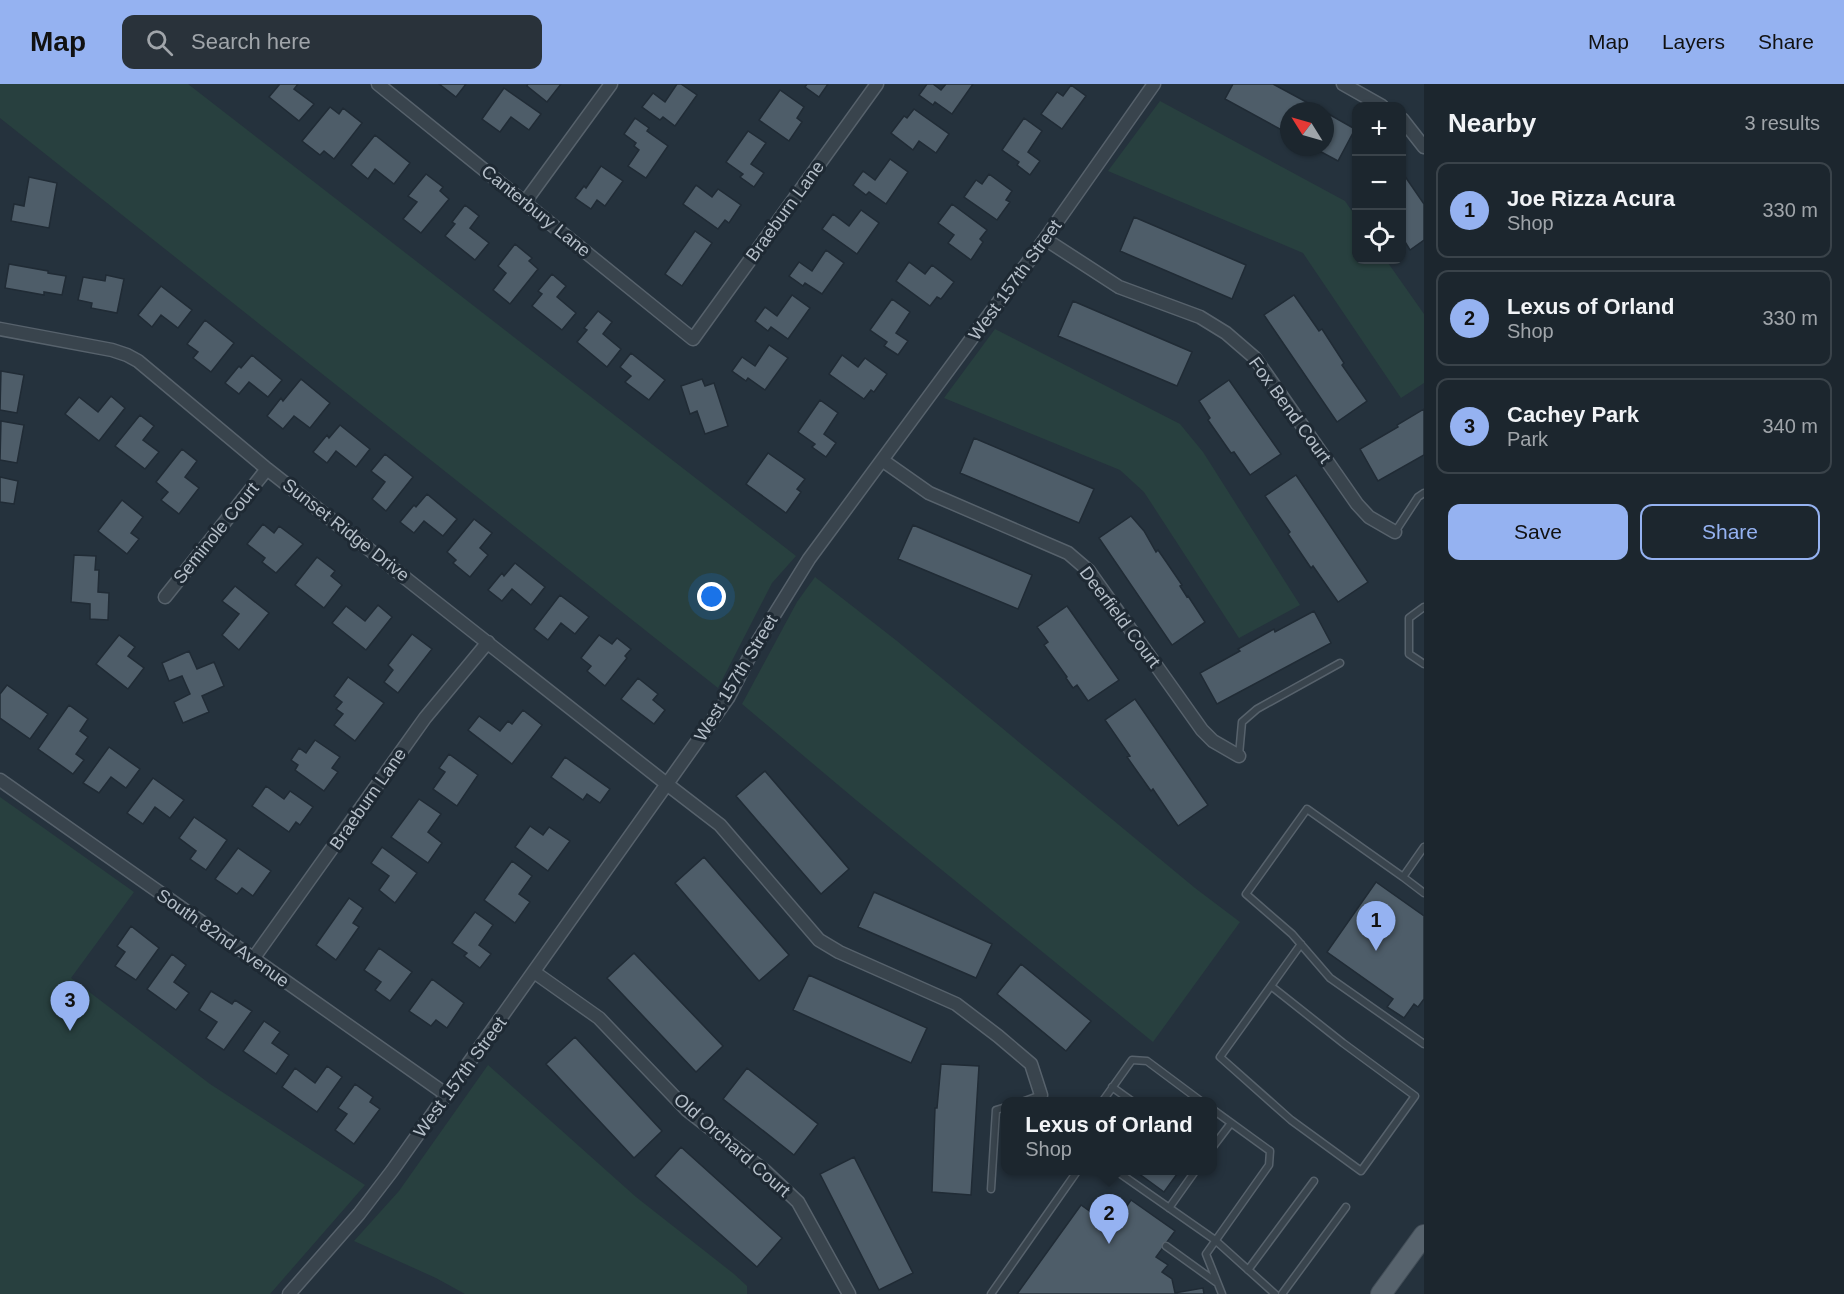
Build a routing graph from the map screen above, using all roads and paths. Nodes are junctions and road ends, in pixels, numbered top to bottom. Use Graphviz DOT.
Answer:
graph roads {
  1 [pos="378,84"];
  2 [pos="611,84"];
  3 [pos="877,84"];
  4 [pos="1154,84"];
  5 [pos="1343,84"];
  6 [pos="1375,102"];
  7 [pos="1406,125"];
  8 [pos="1424,147"];
  9 [pos="525,202"];
  10 [pos="1045,239"];
  11 [pos="0,329"];
  12 [pos="693,339"];
  13 [pos="882,460"];
  14 [pos="267,469"];
  15 [pos="1424,493"];
  16 [pos="1395,532"];
  17 [pos="165,597"];
  18 [pos="1424,607"];
  19 [pos="488,642"];
  20 [pos="1340,663"];
  21 [pos="1424,664"];
  22 [pos="1239,756"];
  23 [pos="0,780"];
  24 [pos="668,785"];
  25 [pos="1424,847"];
  26 [pos="1403,877"];
  27 [pos="1424,893"];
  28 [pos="1301,944"];
  29 [pos="253,959"];
  30 [pos="534,972"];
  31 [pos="1271,986"];
  32 [pos="1424,1044"];
  33 [pos="1112,1087"];
  34 [pos="447,1095"];
  35 [pos="1041,1095"];
  36 [pos="1035,1097"];
  37 [pos="1105,1097"];
  38 [pos="1127,1097"];
  39 [pos="1197,1097"];
  40 [pos="1001,1108"];
  41 [pos="1217,1113"];
  42 [pos="1231,1123"];
  43 [pos="1217,1141"];
  44 [pos="1074,1175"];
  45 [pos="1122,1175"];
  46 [pos="1192,1175"];
  47 [pos="1314,1180"];
  48 [pos="991,1189"];
  49 [pos="1346,1206"];
  50 [pos="1169,1208"];
  51 [pos="1424,1235"];
  52 [pos="1215,1240"];
  53 [pos="1166,1246"];
  54 [pos="1248,1270"];
  55 [pos="1216,1282"];
  56 [pos="289,1294"];
  57 [pos="849,1294"];
  58 [pos="991,1294"];
  59 [pos="1222,1294"];
  60 [pos="1275,1294"];
  61 [pos="1282,1294"];
  62 [pos="1381,1294"];
  1 -- 9 [label="street, Canterbury Lane"];
  2 -- 9 [label="street"];
  3 -- 12 [label="street, Braeburn Lane"];
  4 -- 10 [label="street, West 157th Street"];
  5 -- 6 [label="street"];
  7 -- 8 [label="street"];
  9 -- 12 [label="street, Canterbury Lane"];
  10 -- 13 [label="street, West 157th Street"];
  10 -- 16 [label="street, Fox Bend Court"];
  11 -- 14 [label="street, Sunset Ridge Drive"];
  13 -- 22 [label="street, Deerfield Court"];
  13 -- 24 [label="street, West 157th Street"];
  14 -- 17 [label="street, Seminole Court"];
  14 -- 19 [label="street, Sunset Ridge Drive"];
  15 -- 16 [label="lane"];
  18 -- 21 [label="lane"];
  19 -- 24 [label="street, Sunset Ridge Drive"];
  19 -- 29 [label="street, Braeburn Lane"];
  20 -- 22 [label="lane"];
  23 -- 29 [label="street, South 82nd Avenue"];
  24 -- 30 [label="street, West 157th Street"];
  24 -- 35 [label="street, Sunset Ridge Drive"];
  25 -- 26 [label="lane"];
  26 -- 27 [label="lane"];
  26 -- 28 [label="lane"];
  28 -- 31 [label="lane"];
  28 -- 32 [label="lane"];
  29 -- 34 [label="street, South 82nd Avenue"];
  30 -- 34 [label="street, West 157th Street"];
  30 -- 57 [label="street, Old Orchard Court"];
  31 -- 31 [label="lane"];
  33 -- 37 [label="lane"];
  33 -- 38 [label="lane"];
  33 -- 39 [label="lane"];
  34 -- 56 [label="street, West 157th Street"];
  35 -- 36 [label="lane"];
  40 -- 48 [label="lane"];
  41 -- 42 [label="lane"];
  42 -- 43 [label="lane"];
  42 -- 52 [label="lane"];
  44 -- 58 [label="lane"];
  45 -- 50 [label="lane"];
  46 -- 50 [label="lane"];
  47 -- 54 [label="lane"];
  49 -- 61 [label="lane"];
  50 -- 52 [label="lane"];
  51 -- 62 [label="main road"];
  52 -- 54 [label="lane"];
  52 -- 55 [label="lane"];
  53 -- 55 [label="lane"];
  54 -- 60 [label="lane"];
  55 -- 59 [label="lane"];
}
